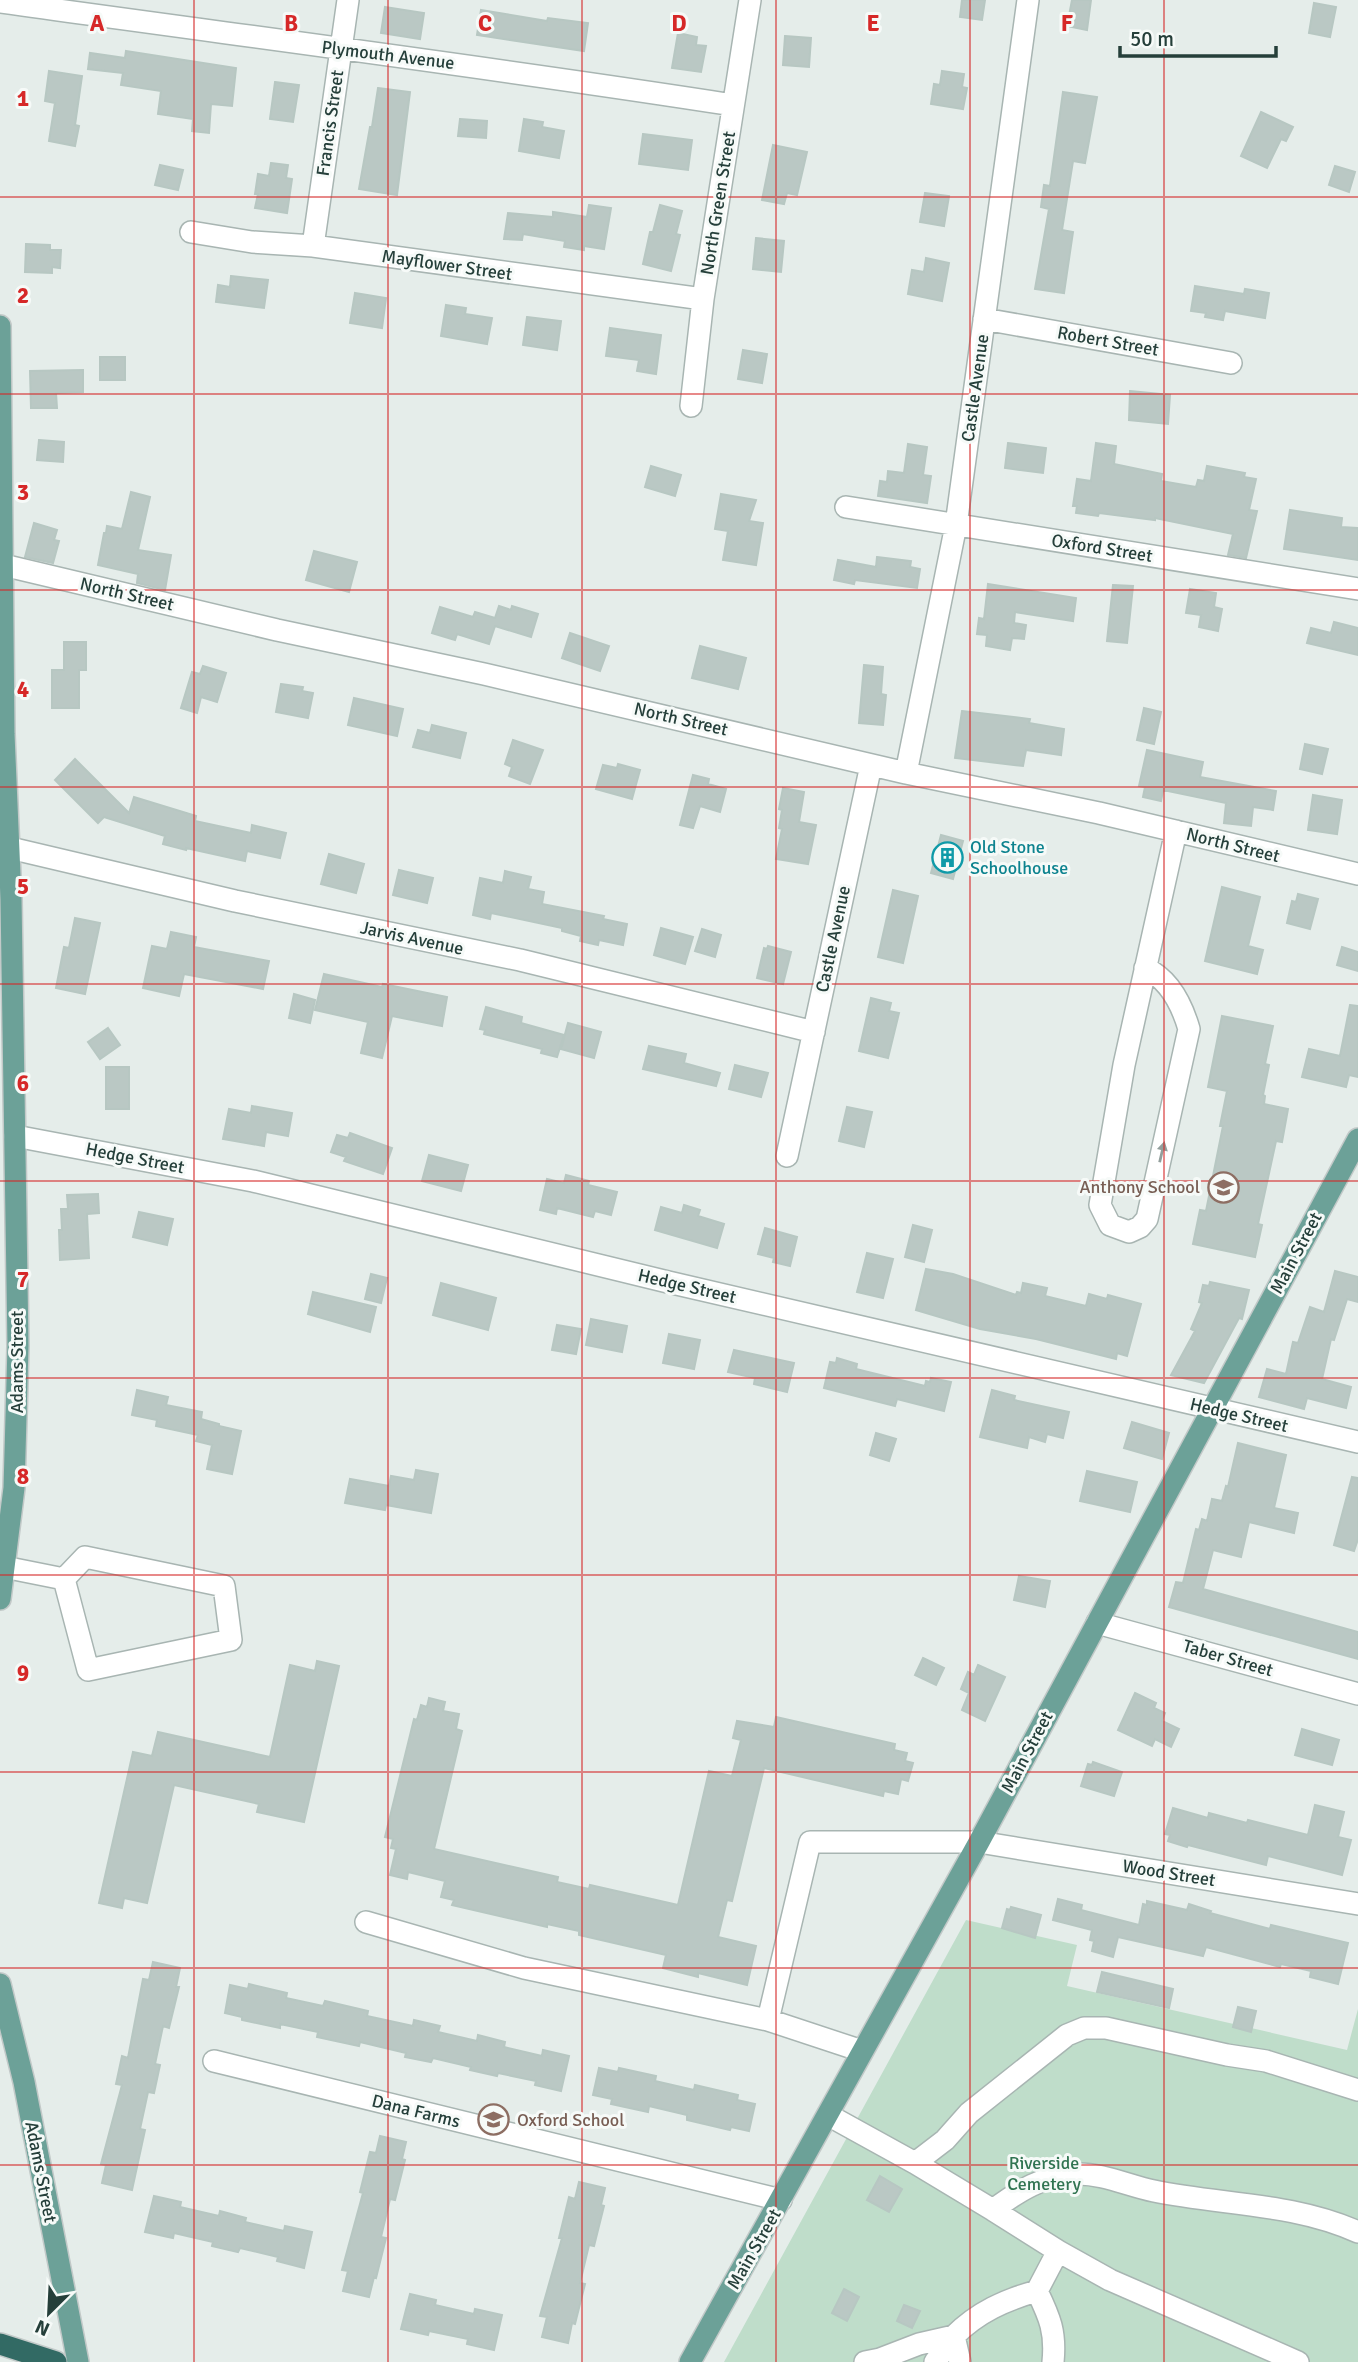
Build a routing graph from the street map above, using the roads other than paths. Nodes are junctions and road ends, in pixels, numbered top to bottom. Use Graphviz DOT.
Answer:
graph roads {
  1 [pos="348,0"];
  2 [pos="750,0"];
  3 [pos="1028,0"];
  4 [pos="0,2"];
  5 [pos="341,50"];
  6 [pos="733,105"];
  7 [pos="191,232"];
  8 [pos="313,246"];
  9 [pos="703,299"];
  10 [pos="984,319"];
  11 [pos="0,326"];
  12 [pos="1231,363"];
  13 [pos="691,406"];
  14 [pos="1,442"];
  15 [pos="846,507"];
  16 [pos="956,525"];
  17 [pos="3,565"];
  18 [pos="1358,589"];
  19 [pos="871,765"];
  20 [pos="3,770"];
  21 [pos="906,774"];
  22 [pos="1175,831"];
  23 [pos="10,848"];
  24 [pos="1358,874"];
  25 [pos="1145,968"];
  26 [pos="814,1032"];
  27 [pos="15,1136"];
  28 [pos="1358,1139"];
  29 [pos="787,1156"];
  30 [pos="1212,1409"];
  31 [pos="1358,1442"];
  32 [pos="4,1567"];
  33 [pos="64,1579"];
  34 [pos="0,1599"];
  35 [pos="1097,1623"];
  36 [pos="1358,1694"];
  37 [pos="979,1842"];
  38 [pos="1358,1904"];
  39 [pos="366,1922"];
  40 [pos="0,1984"];
  41 [pos="768,2020"];
  42 [pos="862,2051"];
  43 [pos="214,2061"];
  44 [pos="1358,2090"];
  45 [pos="828,2115"];
  46 [pos="915,2163"];
  47 [pos="781,2200"];
  48 [pos="993,2210"];
  49 [pos="1358,2232"];
  50 [pos="1058,2251"];
  51 [pos="1037,2291"];
  52 [pos="954,2336"];
  53 [pos="0,2344"];
  54 [pos="57,2362"];
  55 [pos="78,2362"];
  56 [pos="690,2362"];
  57 [pos="865,2362"];
  58 [pos="935,2362"];
  59 [pos="960,2362"];
  60 [pos="1053,2362"];
  61 [pos="1298,2362"];
  1 -- 5 [label="street, Francis Street"];
  2 -- 6 [label="street, North Green Street"];
  3 -- 10 [label="street, Castle Avenue"];
  4 -- 5 [label="street, Plymouth Avenue"];
  5 -- 6 [label="street, Plymouth Avenue"];
  5 -- 8 [label="street, Francis Street"];
  6 -- 9 [label="street, North Green Street"];
  7 -- 8 [label="street, Mayflower Street"];
  8 -- 9 [label="street, Mayflower Street"];
  9 -- 13 [label="street, North Green Street"];
  10 -- 12 [label="street, Robert Street"];
  10 -- 16 [label="street, Castle Avenue"];
  11 -- 14 [label="main road, Adams Street"];
  14 -- 17 [label="main road, Adams Street"];
  15 -- 16 [label="street, Oxford Street"];
  16 -- 18 [label="street, Oxford Street"];
  16 -- 21 [label="street, Castle Avenue"];
  17 -- 19 [label="street, North Street"];
  17 -- 20 [label="main road, Adams Street"];
  19 -- 21 [label="street, North Street"];
  19 -- 26 [label="street, Castle Avenue"];
  20 -- 23 [label="main road, Adams Street"];
  21 -- 22 [label="street, North Street"];
  22 -- 24 [label="street, North Street"];
  22 -- 25 [label="street"];
  23 -- 26 [label="street, Jarvis Avenue"];
  23 -- 27 [label="main road, Adams Street"];
  25 -- 25 [label="street, one-way"];
  26 -- 29 [label="street, Castle Avenue"];
  27 -- 30 [label="street, Hedge Street"];
  27 -- 32 [label="main road, Adams Street"];
  28 -- 30 [label="main road, Main Street"];
  30 -- 31 [label="street, Hedge Street"];
  30 -- 35 [label="main road, Main Street"];
  32 -- 33 [label="street"];
  32 -- 34 [label="main road, Adams Street"];
  33 -- 33 [label="street"];
  35 -- 36 [label="street, Taber Street"];
  35 -- 37 [label="main road, Main Street"];
  37 -- 38 [label="street, Wood Street"];
  37 -- 41 [label="street, Wood Street"];
  37 -- 42 [label="main road, Main Street"];
  39 -- 41 [label="street"];
  40 -- 55 [label="main road, Adams Street"];
  41 -- 42 [label="street"];
  42 -- 45 [label="main road, Main Street"];
  43 -- 47 [label="street, Dana Farms"];
  44 -- 46 [label="street"];
  45 -- 46 [label="street"];
  45 -- 47 [label="main road, Main Street"];
  46 -- 48 [label="street"];
  47 -- 56 [label="main road, Main Street"];
  48 -- 49 [label="street"];
  48 -- 50 [label="street"];
  50 -- 51 [label="street"];
  50 -- 61 [label="street"];
  51 -- 52 [label="street"];
  51 -- 60 [label="street"];
  52 -- 57 [label="street"];
  52 -- 58 [label="street"];
  52 -- 59 [label="street"];
  53 -- 54 [label="highway"];
}
